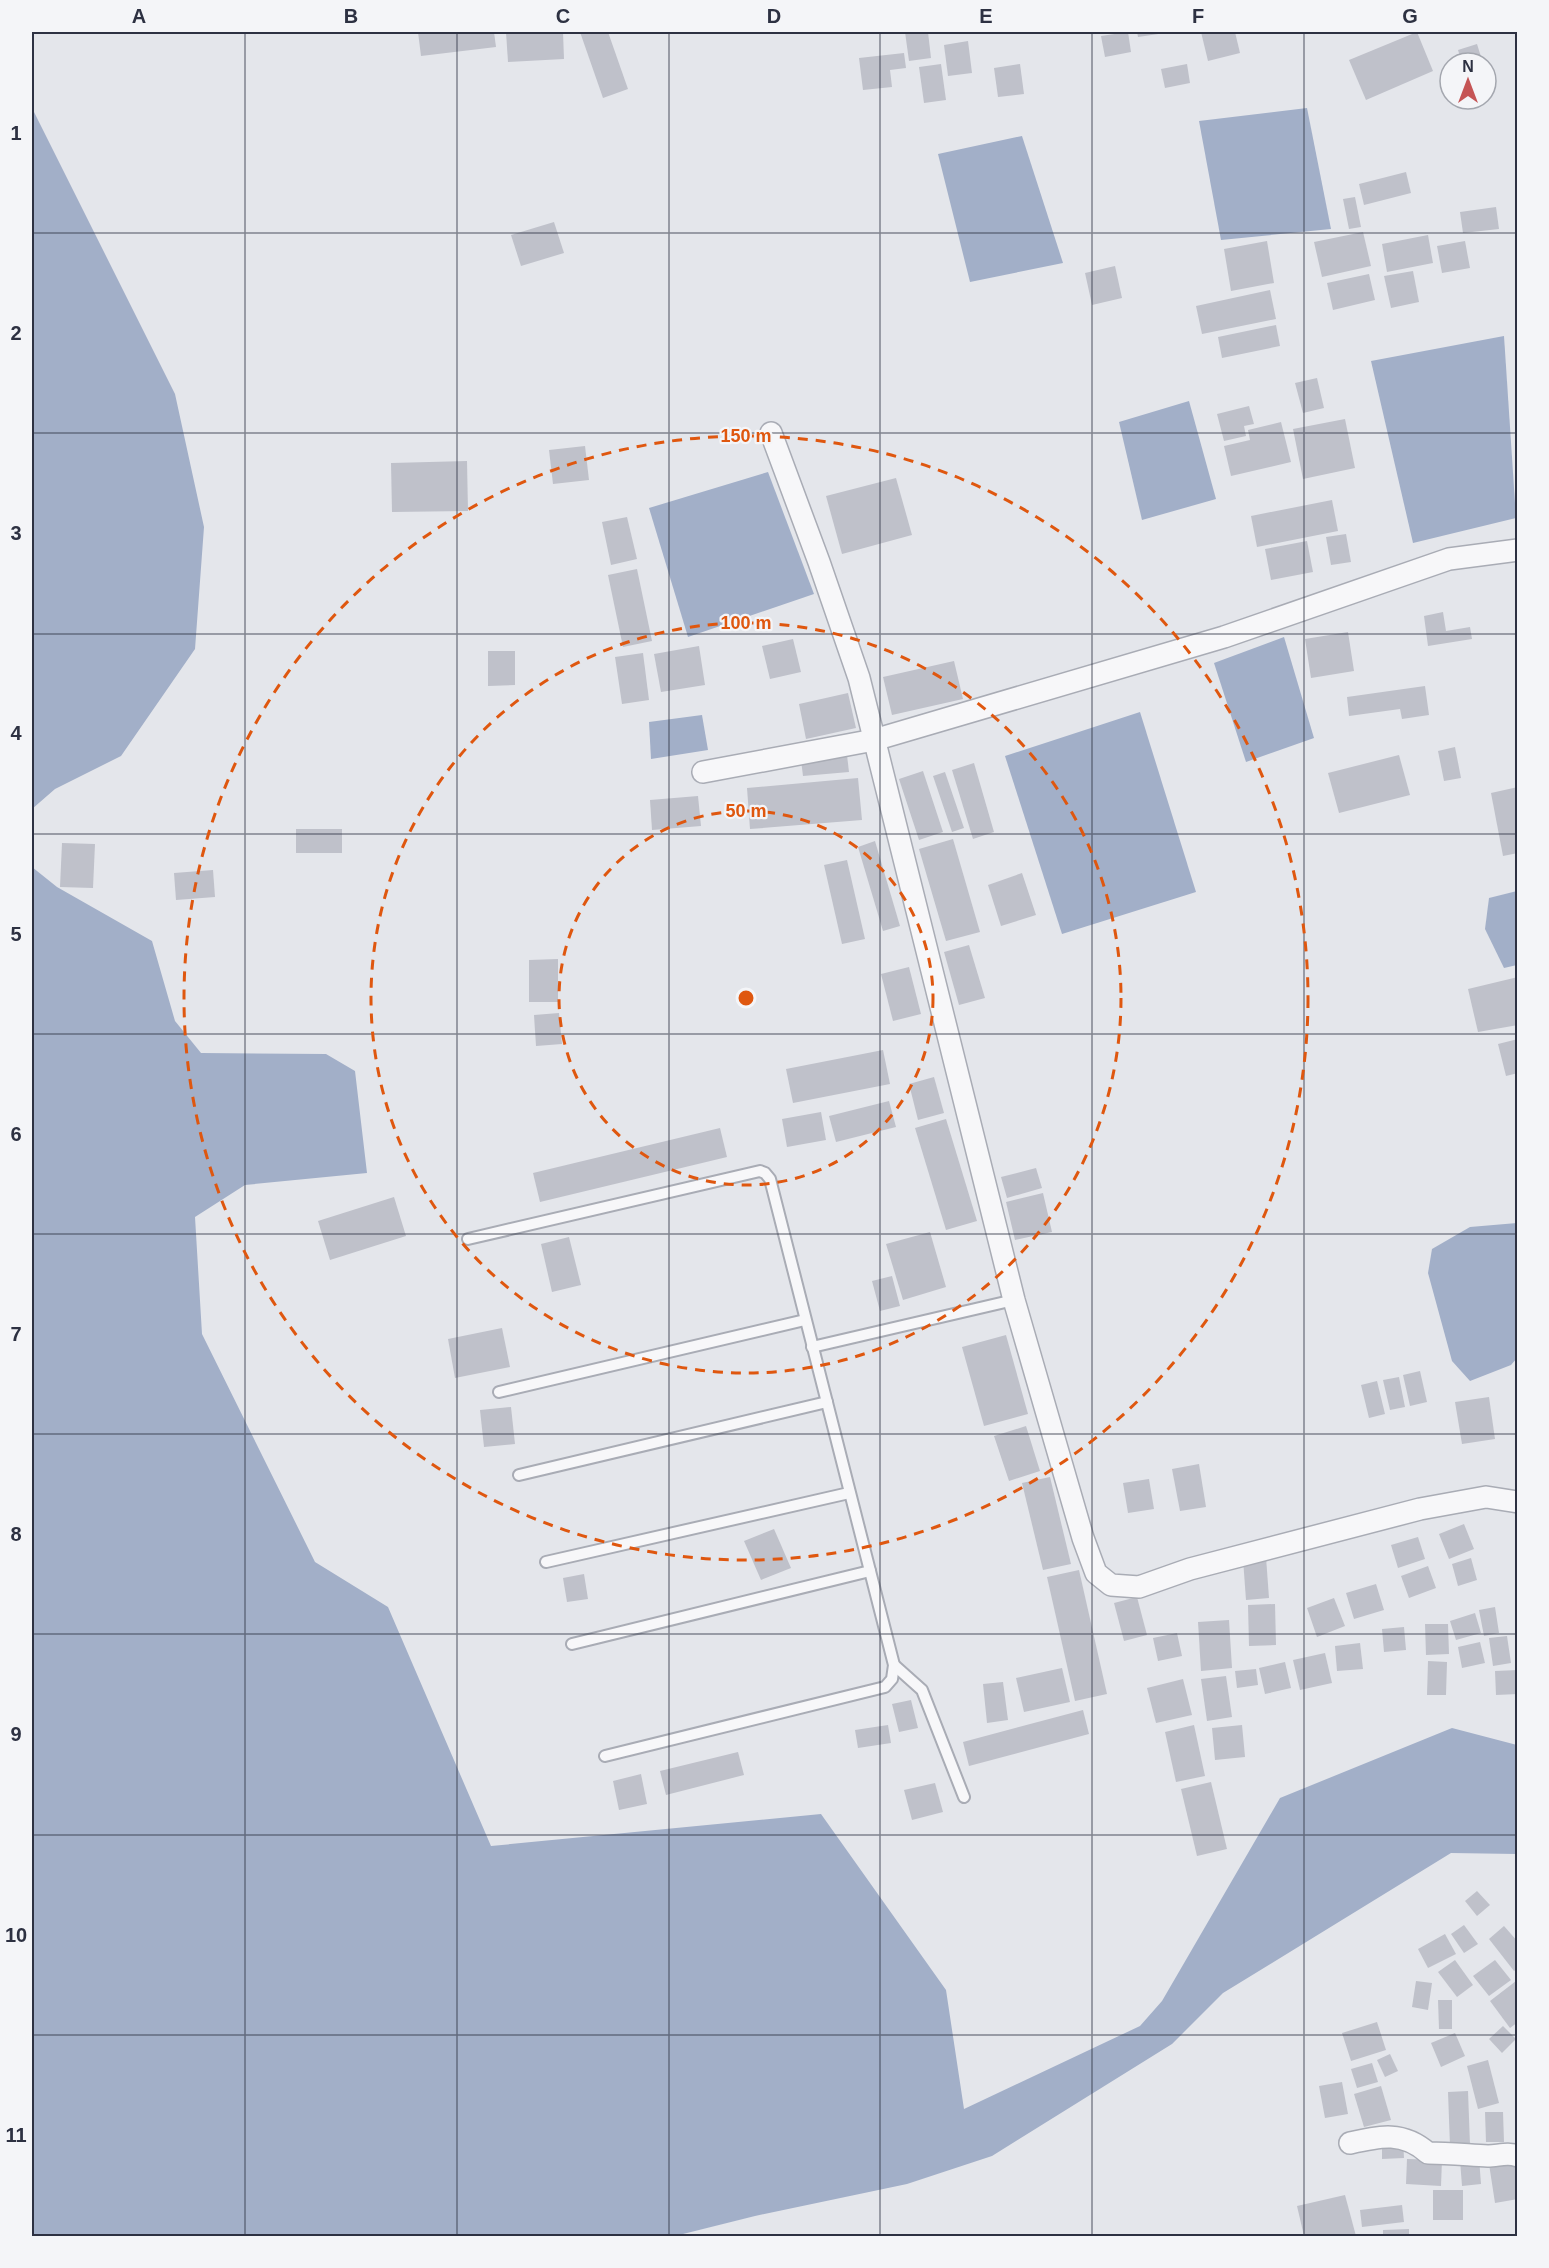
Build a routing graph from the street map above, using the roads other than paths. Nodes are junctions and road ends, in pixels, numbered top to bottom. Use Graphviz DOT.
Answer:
graph roads {
  1 [pos="771,433"];
  2 [pos="1518,550"];
  3 [pos="874,740"];
  4 [pos="703,772"];
  5 [pos="468,1239"];
  6 [pos="1014,1300"];
  7 [pos="805,1320"];
  8 [pos="812,1347"];
  9 [pos="499,1392"];
  10 [pos="827,1402"];
  11 [pos="519,1475"];
  12 [pos="849,1493"];
  13 [pos="1518,1502"];
  14 [pos="546,1562"];
  15 [pos="870,1571"];
  16 [pos="572,1644"];
  17 [pos="894,1665"];
  18 [pos="605,1756"];
  19 [pos="964,1797"];
  20 [pos="1350,2143"];
  21 [pos="1518,2156"];
  1 -- 3 [label="street"];
  2 -- 3 [label="street"];
  3 -- 4 [label="street"];
  3 -- 6 [label="street"];
  5 -- 7 [label="lane"];
  6 -- 8 [label="lane"];
  6 -- 13 [label="street"];
  7 -- 8 [label="lane"];
  7 -- 9 [label="lane"];
  8 -- 10 [label="lane"];
  10 -- 11 [label="lane"];
  10 -- 12 [label="lane"];
  12 -- 14 [label="lane"];
  12 -- 15 [label="lane"];
  15 -- 16 [label="lane"];
  15 -- 17 [label="lane"];
  17 -- 18 [label="lane"];
  17 -- 19 [label="lane"];
  20 -- 21 [label="street"];
}
